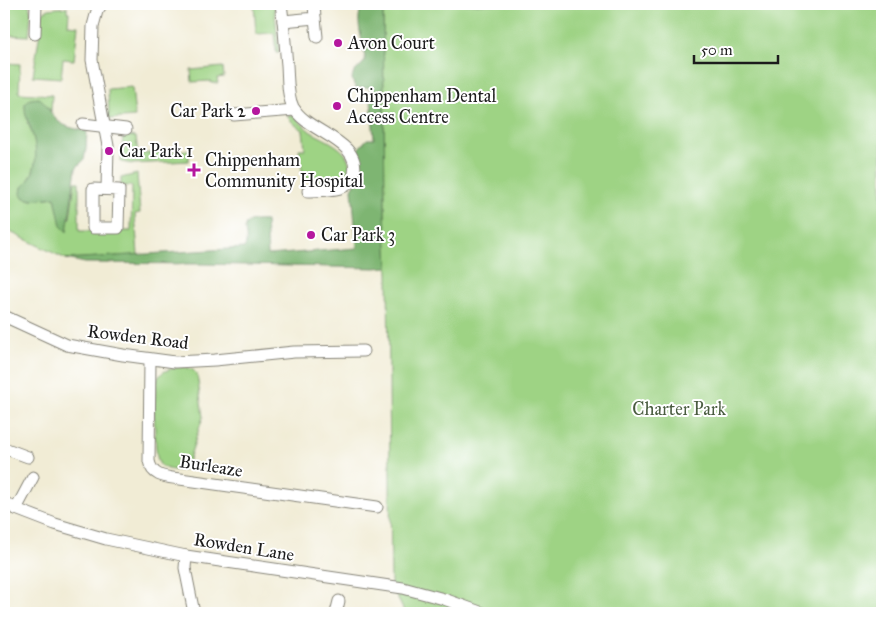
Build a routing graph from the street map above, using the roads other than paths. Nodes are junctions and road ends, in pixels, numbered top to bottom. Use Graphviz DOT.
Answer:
graph roads {
  1 [pos="36,4"];
  2 [pos="102,4"];
  3 [pos="281,4"];
  4 [pos="314,4"];
  5 [pos="315,18"];
  6 [pos="283,21"];
  7 [pos="35,34"];
  8 [pos="317,37"];
  9 [pos="295,110"];
  10 [pos="234,115"];
  11 [pos="83,124"];
  12 [pos="104,128"];
  13 [pos="126,129"];
  14 [pos="107,189"];
  15 [pos="308,191"];
  16 [pos="4,316"];
  17 [pos="364,352"];
  18 [pos="150,359"];
  19 [pos="4,448"];
  20 [pos="28,457"];
  21 [pos="33,477"];
  22 [pos="4,502"];
  23 [pos="377,507"];
  24 [pos="16,509"];
  25 [pos="186,556"];
  26 [pos="339,601"];
  27 [pos="194,613"];
  28 [pos="336,613"];
  29 [pos="483,613"];
  1 -- 7 [label="street"];
  2 -- 12 [label="street"];
  3 -- 6 [label="street"];
  4 -- 5 [label="street"];
  5 -- 6 [label="street"];
  5 -- 8 [label="street"];
  6 -- 9 [label="street"];
  9 -- 10 [label="street"];
  9 -- 15 [label="street"];
  11 -- 12 [label="street"];
  12 -- 13 [label="street"];
  12 -- 14 [label="street"];
  16 -- 18 [label="street, Rowden Road"];
  17 -- 18 [label="street, Rowden Road"];
  18 -- 23 [label="street, Burleaze"];
  19 -- 20 [label="street"];
  21 -- 24 [label="street"];
  22 -- 24 [label="street, Rowden Lane"];
  24 -- 25 [label="street, Rowden Lane"];
  25 -- 27 [label="street"];
  25 -- 29 [label="street, Rowden Lane"];
  26 -- 28 [label="street"];
}
